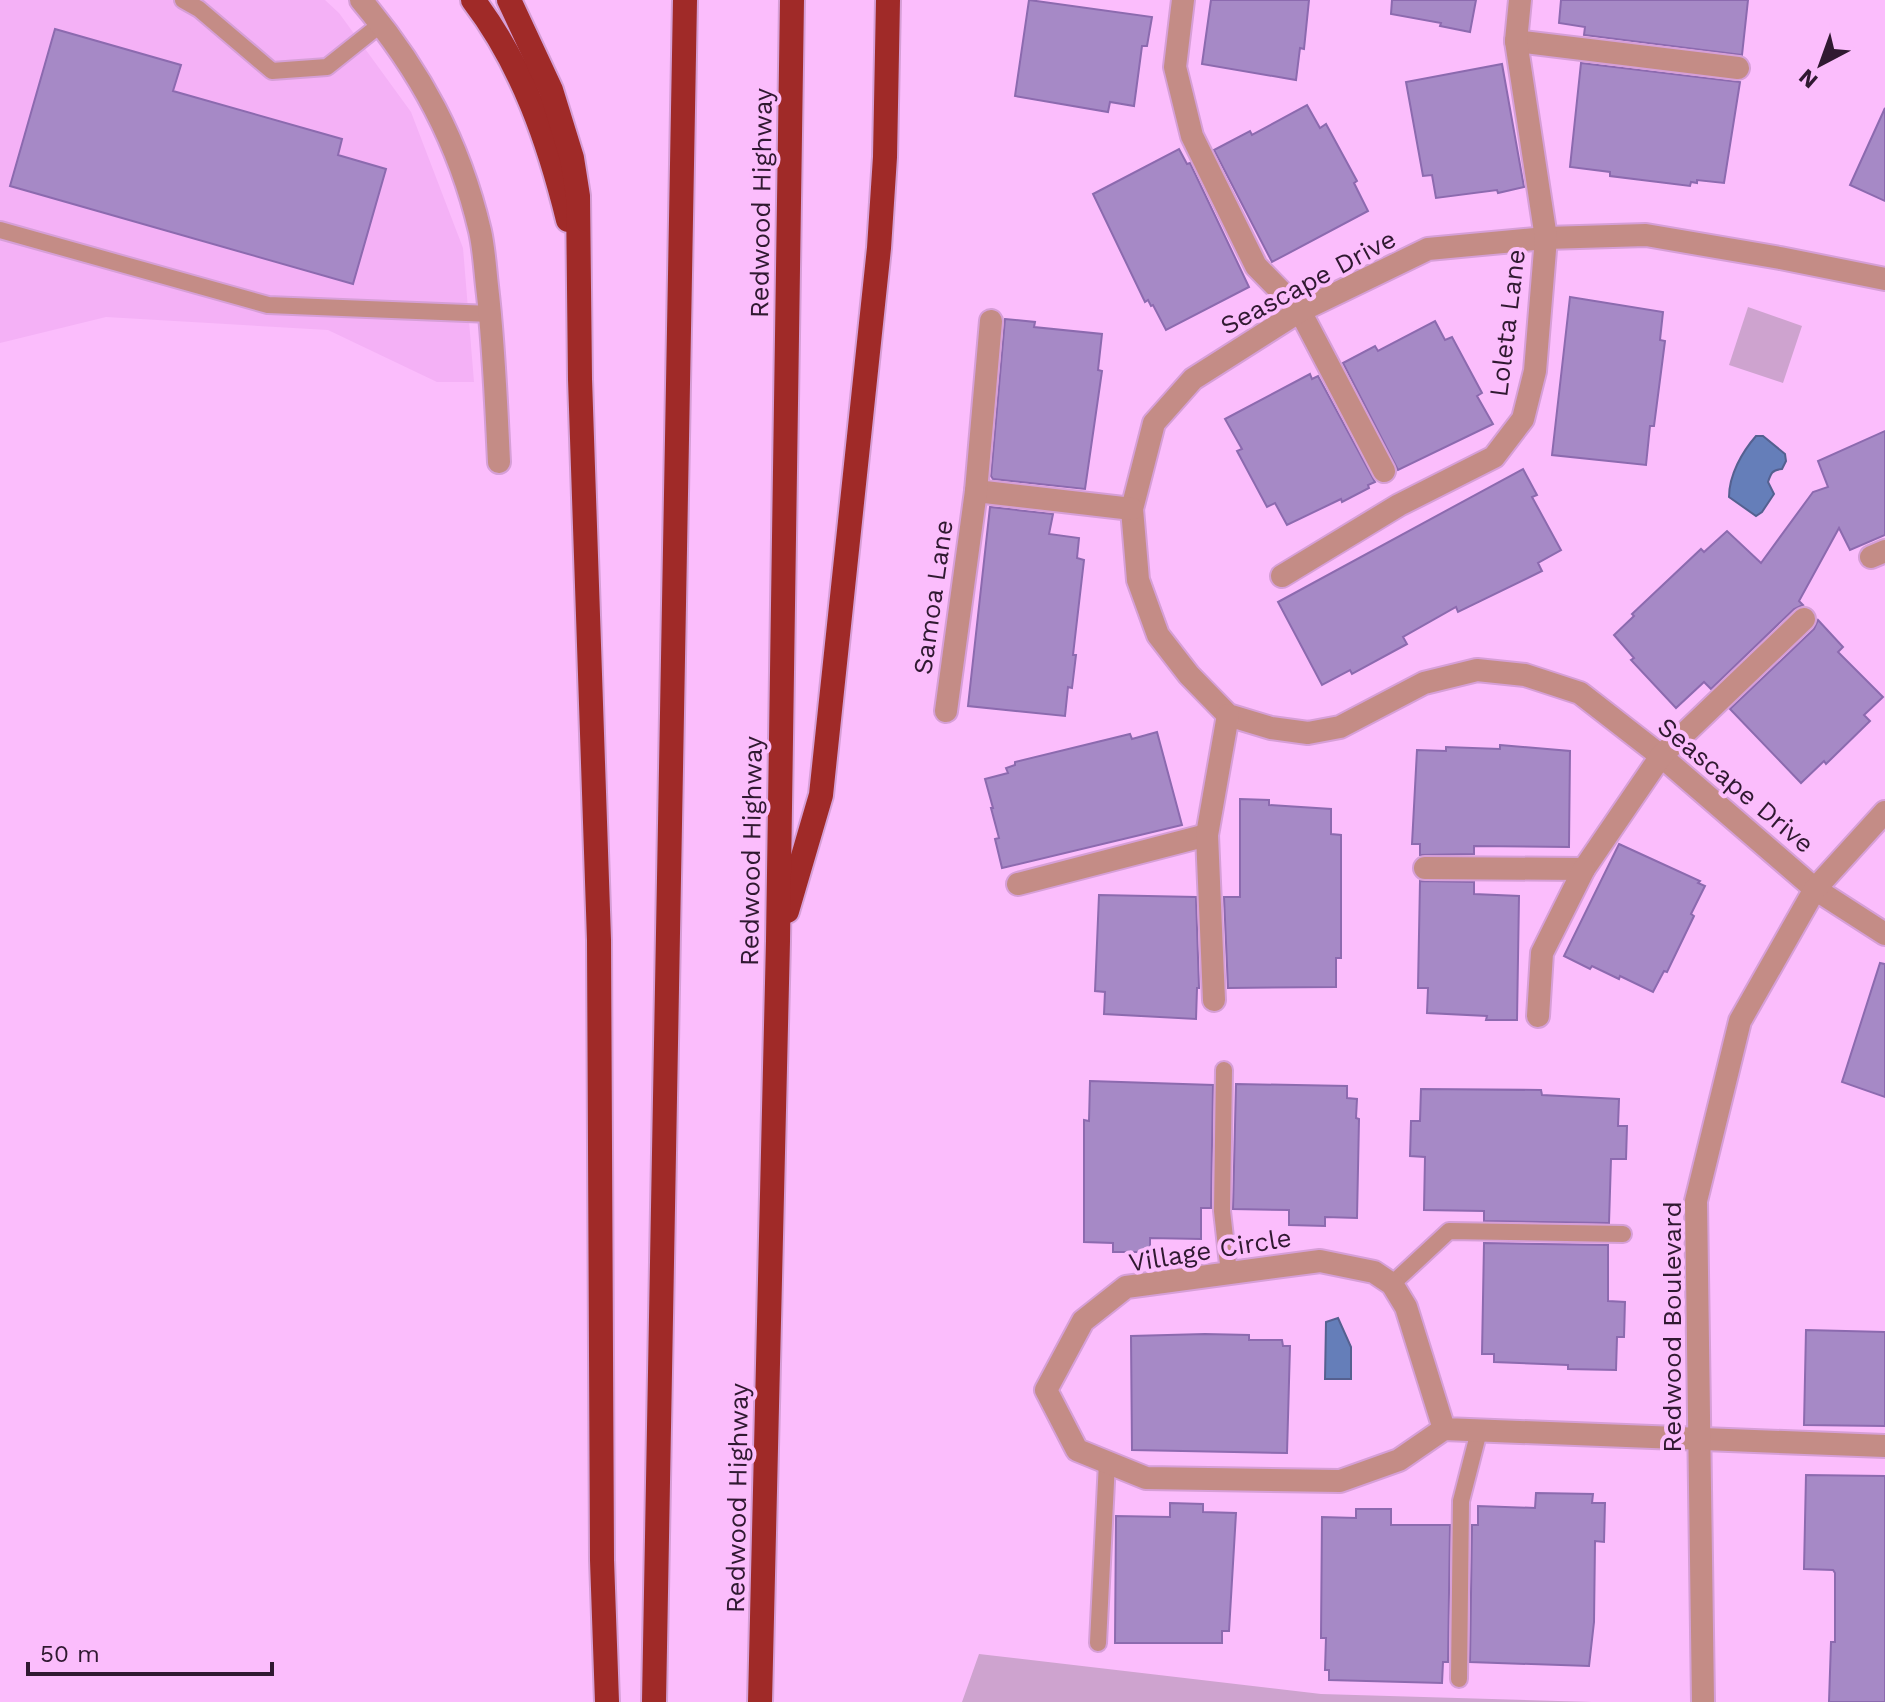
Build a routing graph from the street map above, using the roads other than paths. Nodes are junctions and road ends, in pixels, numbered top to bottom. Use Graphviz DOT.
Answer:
graph roads {
  1 [pos="183,0"];
  2 [pos="361,0"];
  3 [pos="473,0"];
  4 [pos="509,0"];
  5 [pos="685,0"];
  6 [pos="792,0"];
  7 [pos="888,0"];
  8 [pos="1183,0"];
  9 [pos="1520,0"];
  10 [pos="381,24"];
  11 [pos="1516,41"];
  12 [pos="1738,68"];
  13 [pos="0,230"];
  14 [pos="1546,238"];
  15 [pos="578,269"];
  16 [pos="1885,279"];
  17 [pos="1300,311"];
  18 [pos="491,314"];
  19 [pos="991,321"];
  20 [pos="499,462"];
  21 [pos="1384,471"];
  22 [pos="976,491"];
  23 [pos="1132,509"];
  24 [pos="1282,576"];
  25 [pos="1804,619"];
  26 [pos="946,711"];
  27 [pos="1228,715"];
  28 [pos="1661,756"];
  29 [pos="1885,812"];
  30 [pos="1207,835"];
  31 [pos="1425,868"];
  32 [pos="1584,869"];
  33 [pos="1018,884"];
  34 [pos="1815,889"];
  35 [pos="1885,934"];
  36 [pos="778,941"];
  37 [pos="1214,1000"];
  38 [pos="1538,1016"];
  39 [pos="1224,1070"];
  40 [pos="1623,1234"];
  41 [pos="1229,1273"];
  42 [pos="1392,1284"];
  43 [pos="1444,1429"];
  44 [pos="1479,1431"];
  45 [pos="1701,1441"];
  46 [pos="1885,1446"];
  47 [pos="1107,1462"];
  48 [pos="1098,1643"];
  49 [pos="1459,1679"];
  50 [pos="607,1702"];
  51 [pos="654,1702"];
  52 [pos="760,1702"];
  53 [pos="1703,1702"];
  1 -- 10 [label="lane"];
  2 -- 10 [label="street"];
  3 -- 15 [label="highway"];
  4 -- 15 [label="highway"];
  5 -- 51 [label="highway"];
  6 -- 36 [label="highway, Redwood Highway"];
  7 -- 36 [label="highway"];
  8 -- 17 [label="street"];
  9 -- 11 [label="street, Loleta Lane"];
  10 -- 18 [label="street"];
  11 -- 12 [label="street"];
  11 -- 14 [label="street, Loleta Lane"];
  13 -- 18 [label="lane"];
  14 -- 16 [label="street, Seascape Drive"];
  14 -- 17 [label="street, Seascape Drive"];
  14 -- 24 [label="street, Loleta Lane"];
  15 -- 50 [label="highway"];
  17 -- 21 [label="street"];
  17 -- 23 [label="street, Seascape Drive"];
  18 -- 20 [label="street"];
  19 -- 22 [label="street, Samoa Lane"];
  22 -- 23 [label="street, Samoa Lane"];
  22 -- 26 [label="street, Samoa Lane"];
  23 -- 27 [label="street, Seascape Drive"];
  25 -- 28 [label="street"];
  27 -- 28 [label="street, Seascape Drive"];
  27 -- 30 [label="street"];
  28 -- 32 [label="street"];
  28 -- 34 [label="street, Seascape Drive"];
  29 -- 34 [label="street, Redwood Boulevard"];
  30 -- 33 [label="street"];
  30 -- 37 [label="street"];
  31 -- 32 [label="street"];
  32 -- 38 [label="street"];
  34 -- 35 [label="street, Seascape Drive"];
  34 -- 45 [label="street, Redwood Boulevard"];
  36 -- 52 [label="highway, Redwood Highway"];
  39 -- 41 [label="lane"];
  40 -- 42 [label="lane"];
  41 -- 42 [label="street, Village Circle"];
  41 -- 47 [label="street, Village Circle"];
  42 -- 43 [label="street"];
  43 -- 44 [label="street"];
  43 -- 47 [label="street, Village Circle"];
  44 -- 45 [label="street"];
  44 -- 49 [label="lane"];
  45 -- 46 [label="street"];
  45 -- 53 [label="street, Redwood Boulevard"];
  47 -- 48 [label="lane"];
}
